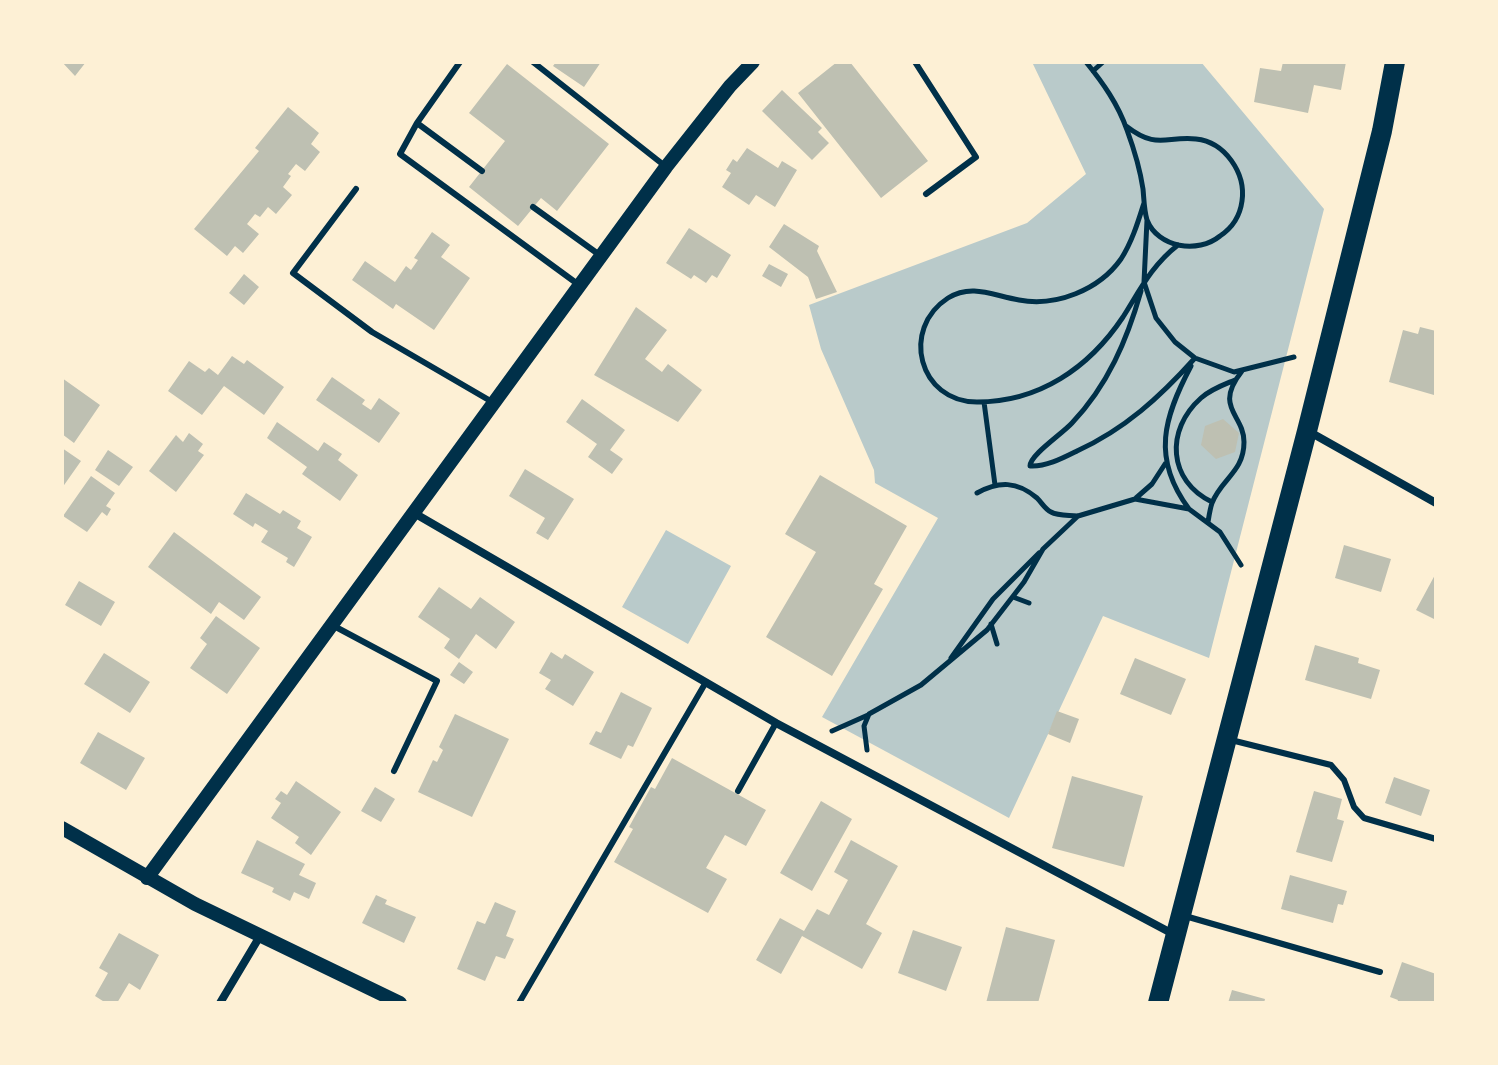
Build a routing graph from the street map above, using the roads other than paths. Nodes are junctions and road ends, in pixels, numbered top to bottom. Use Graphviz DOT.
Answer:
graph roads {
  1 [pos="460,62"];
  2 [pos="533,62"];
  3 [pos="753,62"];
  4 [pos="915,62"];
  5 [pos="1395,62"];
  6 [pos="417,123"];
  7 [pos="666,167"];
  8 [pos="482,171"];
  9 [pos="356,189"];
  10 [pos="926,194"];
  11 [pos="533,207"];
  12 [pos="601,256"];
  13 [pos="579,285"];
  14 [pos="494,403"];
  15 [pos="1307,431"];
  16 [pos="1436,503"];
  17 [pos="414,513"];
  18 [pos="332,625"];
  19 [pos="706,682"];
  20 [pos="776,723"];
  21 [pos="1227,739"];
  22 [pos="394,771"];
  23 [pos="738,791"];
  24 [pos="62,828"];
  25 [pos="1436,839"];
  26 [pos="147,878"];
  27 [pos="1182,915"];
  28 [pos="260,936"];
  29 [pos="1176,936"];
  30 [pos="1380,972"];
  31 [pos="220,1003"];
  32 [pos="400,1003"];
  33 [pos="519,1003"];
  34 [pos="1158,1003"];
  1 -- 6 [label="lane"];
  2 -- 7 [label="lane"];
  3 -- 7 [label="street"];
  4 -- 10 [label="lane"];
  5 -- 15 [label="main road"];
  6 -- 8 [label="lane"];
  6 -- 13 [label="lane"];
  7 -- 12 [label="street"];
  9 -- 14 [label="lane"];
  11 -- 12 [label="lane"];
  12 -- 13 [label="street"];
  13 -- 14 [label="street"];
  14 -- 17 [label="street"];
  15 -- 16 [label="street"];
  15 -- 21 [label="main road"];
  17 -- 18 [label="street"];
  17 -- 19 [label="street"];
  18 -- 22 [label="lane"];
  18 -- 26 [label="street"];
  19 -- 20 [label="street"];
  19 -- 33 [label="lane"];
  20 -- 23 [label="lane"];
  20 -- 29 [label="street"];
  21 -- 25 [label="lane"];
  21 -- 27 [label="main road"];
  24 -- 26 [label="street"];
  26 -- 28 [label="street"];
  27 -- 29 [label="main road"];
  27 -- 30 [label="lane"];
  28 -- 31 [label="street"];
  28 -- 32 [label="street"];
  29 -- 34 [label="main road"];
}
